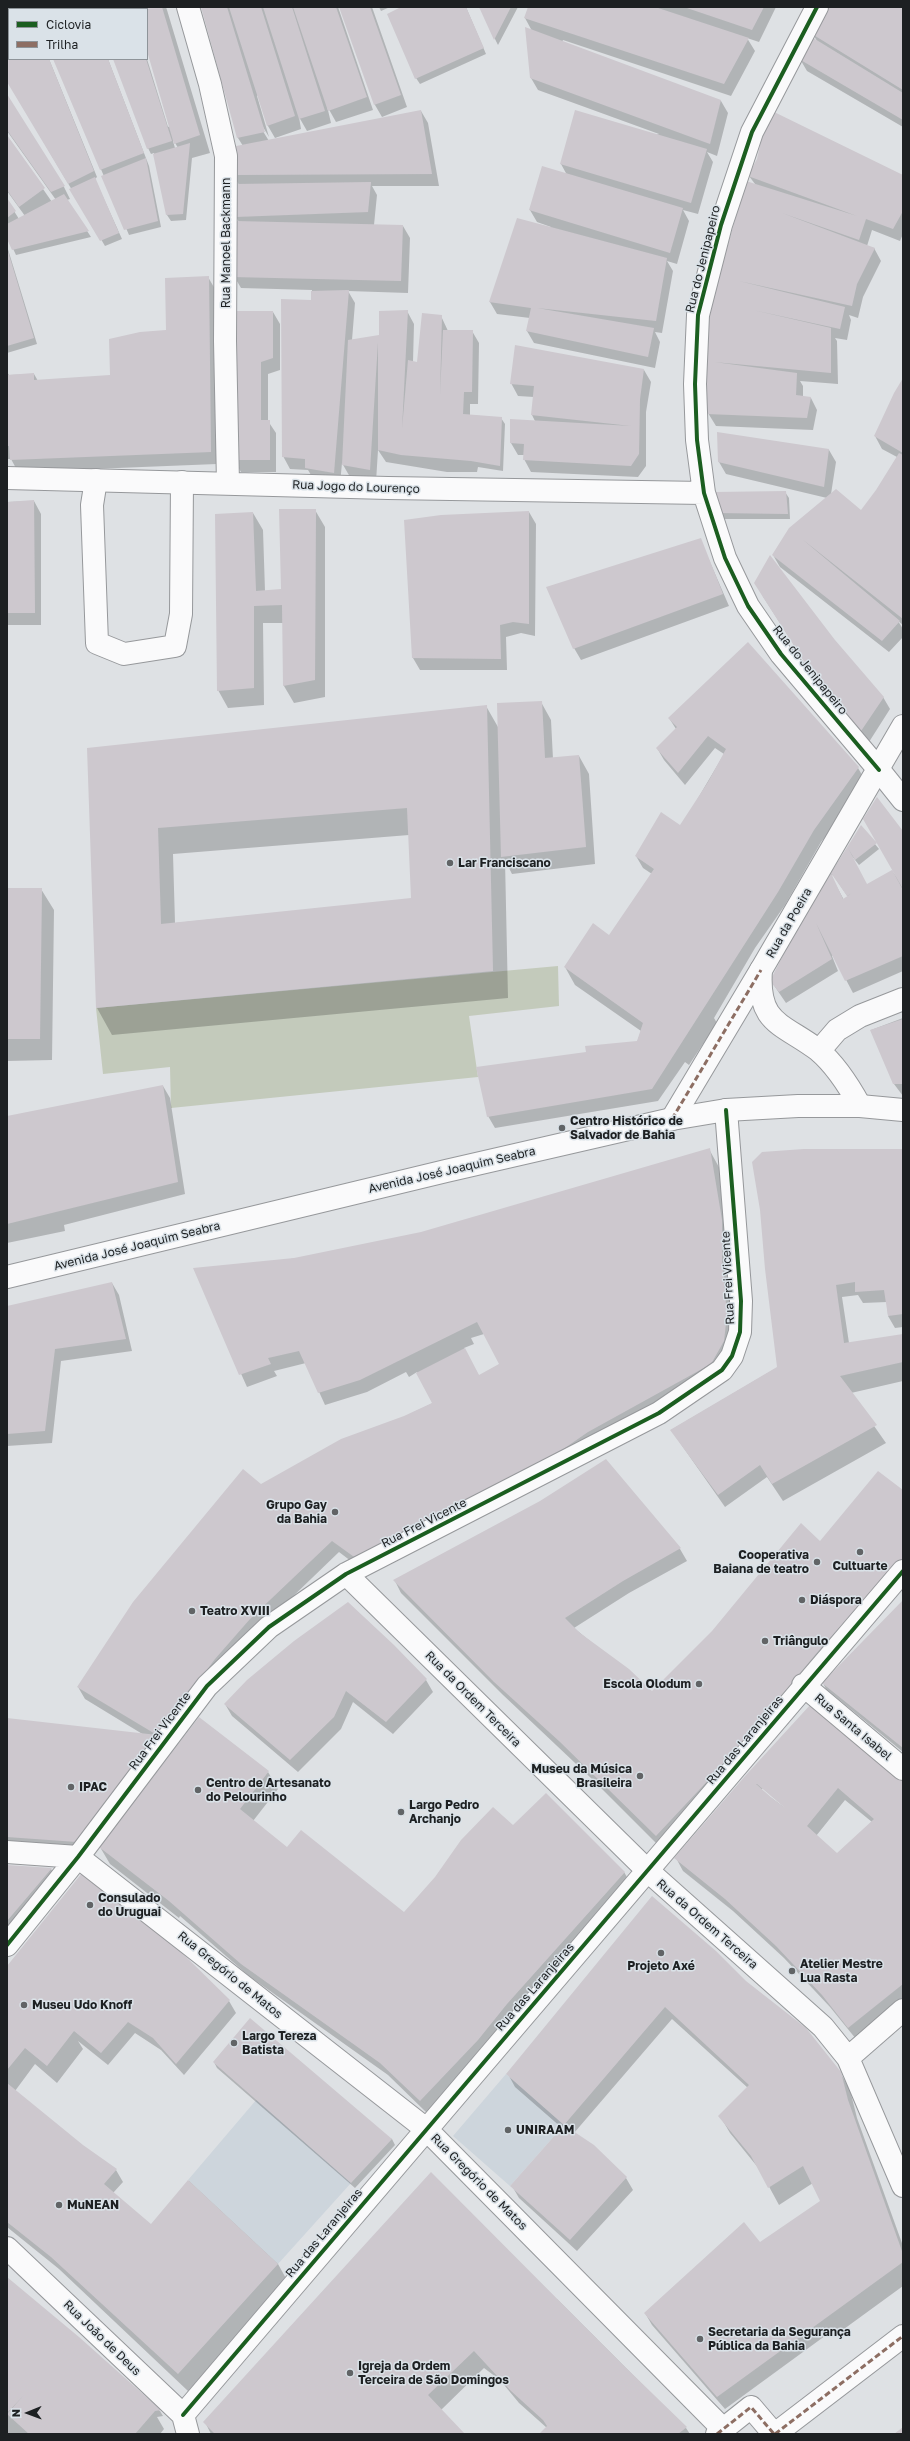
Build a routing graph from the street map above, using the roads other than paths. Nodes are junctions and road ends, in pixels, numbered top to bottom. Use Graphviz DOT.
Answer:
graph roads {
  1 [pos="188,7"];
  2 [pos="817,7"];
  3 [pos="7,478"];
  4 [pos="96,480"];
  5 [pos="182,482"];
  6 [pos="228,483"];
  7 [pos="704,493"];
  8 [pos="903,726"];
  9 [pos="879,770"];
  10 [pos="903,800"];
  11 [pos="762,970"];
  12 [pos="903,999"];
  13 [pos="818,1051"];
  14 [pos="860,1106"];
  15 [pos="726,1110"];
  16 [pos="903,1110"];
  17 [pos="672,1119"];
  18 [pos="7,1277"];
  19 [pos="903,1571"];
  20 [pos="346,1574"];
  21 [pos="803,1685"];
  22 [pos="903,1769"];
  23 [pos="7,1852"];
  24 [pos="78,1857"];
  25 [pos="648,1871"];
  26 [pos="7,1945"];
  27 [pos="903,2010"];
  28 [pos="848,2058"];
  29 [pos="426,2129"];
  30 [pos="903,2186"];
  31 [pos="7,2248"];
  32 [pos="903,2336"];
  33 [pos="185,2425"];
  34 [pos="720,2431"];
  35 [pos="774,2434"];
  1 -- 6 [label="street, Rua Manoel Backmann"];
  2 -- 7 [label="street, Rua do Jenipapeiro"];
  3 -- 4 [label="street, Rua Jogo do Lourenço"];
  4 -- 5 [label="street, Rua Jogo do Lourenço"];
  4 -- 5 [label="street"];
  5 -- 6 [label="street, Rua Jogo do Lourenço"];
  6 -- 7 [label="street, Rua Jogo do Lourenço"];
  7 -- 9 [label="street, Rua do Jenipapeiro"];
  8 -- 9 [label="street, Rua da Poeira"];
  9 -- 10 [label="street, Rua do Jenipapeiro"];
  9 -- 11 [label="street, Rua da Poeira"];
  11 -- 13 [label="street"];
  11 -- 17 [label="street, Rua da Poeira"];
  12 -- 13 [label="street"];
  13 -- 14 [label="street"];
  14 -- 15 [label="street, Avenida José Joaquim Seabra"];
  14 -- 16 [label="street, Avenida José Joaquim Seabra"];
  15 -- 17 [label="street, Avenida José Joaquim Seabra"];
  15 -- 20 [label="street, Rua Frei Vicente"];
  17 -- 18 [label="street, Avenida José Joaquim Seabra"];
  19 -- 21 [label="street, Rua das Laranjeiras"];
  20 -- 24 [label="street, Rua Frei Vicente"];
  20 -- 25 [label="street, Rua da Ordem Terceira"];
  21 -- 22 [label="street, Rua Santa Isabel"];
  21 -- 25 [label="street, Rua das Laranjeiras"];
  23 -- 24 [label="street"];
  24 -- 26 [label="street, Rua Frei Vicente"];
  24 -- 29 [label="street, Rua Gregório de Matos"];
  25 -- 28 [label="street, Rua da Ordem Terceira"];
  25 -- 29 [label="street, Rua das Laranjeiras"];
  27 -- 28 [label="street"];
  28 -- 30 [label="street, Rua da Ordem Terceira"];
  29 -- 33 [label="street, Rua das Laranjeiras"];
  29 -- 34 [label="street, Rua Gregório de Matos"];
  31 -- 33 [label="street, Rua João de Deus"];
  32 -- 35 [label="street"];
  34 -- 35 [label="street"];
}
